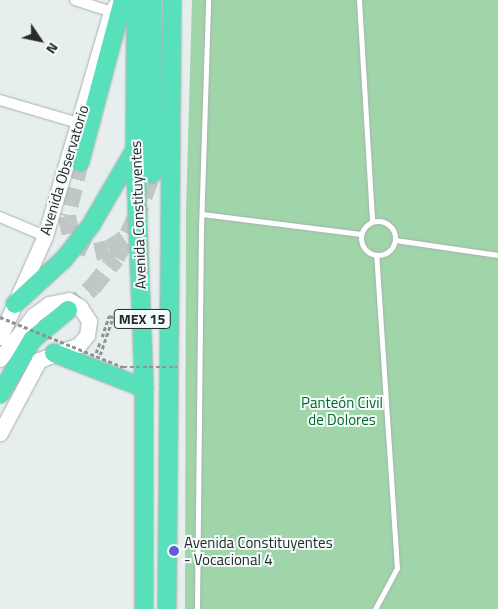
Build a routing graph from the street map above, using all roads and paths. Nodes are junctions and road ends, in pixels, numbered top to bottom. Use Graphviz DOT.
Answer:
graph roads {
  1 [pos="75,0"];
  2 [pos="136,0"];
  3 [pos="152,0"];
  4 [pos="172,0"];
  5 [pos="208,0"];
  6 [pos="359,0"];
  7 [pos="118,4"];
  8 [pos="0,100"];
  9 [pos="78,124"];
  10 [pos="135,150"];
  11 [pos="80,162"];
  12 [pos="152,174"];
  13 [pos="202,214"];
  14 [pos="0,217"];
  15 [pos="372,221"];
  16 [pos="361,234"];
  17 [pos="45,236"];
  18 [pos="395,240"];
  19 [pos="376,255"];
  20 [pos="498,255"];
  21 [pos="15,304"];
  22 [pos="68,310"];
  23 [pos="2,320"];
  24 [pos="0,337"];
  25 [pos="101,350"];
  26 [pos="54,353"];
  27 [pos="95,356"];
  28 [pos="0,359"];
  29 [pos="177,367"];
  30 [pos="144,388"];
  31 [pos="0,394"];
  32 [pos="0,433"];
  33 [pos="144,609"];
  34 [pos="167,609"];
  35 [pos="198,609"];
  36 [pos="375,609"];
  1 -- 7 [label="street"];
  2 -- 10 [label="highway, Avenida Constituyentes / MEX 15"];
  3 -- 12 [label="highway"];
  4 -- 34 [label="highway, Avenida Constituyentes / MEX 15"];
  5 -- 13 [label="lane"];
  6 -- 15 [label="lane"];
  7 -- 9 [label="main road, Avenida Observatorio"];
  7 -- 11 [label="highway"];
  8 -- 9 [label="street"];
  9 -- 17 [label="main road, Avenida Observatorio"];
  10 -- 21 [label="highway"];
  10 -- 30 [label="highway, Avenida Constituyentes / MEX 15"];
  13 -- 16 [label="lane"];
  13 -- 35 [label="lane"];
  14 -- 17 [label="street"];
  15 -- 16 [label="lane"];
  15 -- 18 [label="lane"];
  16 -- 19 [label="lane"];
  17 -- 21 [label="main road, Avenida Observatorio"];
  18 -- 19 [label="lane"];
  18 -- 20 [label="lane"];
  19 -- 36 [label="lane"];
  21 -- 23 [label="main road, Avenida Observatorio"];
  22 -- 31 [label="highway"];
  23 -- 24 [label="main road, Avenida Observatorio"];
  23 -- 27 [label="path, bridge"];
  25 -- 27 [label="path"];
  26 -- 28 [label="main road"];
  26 -- 30 [label="highway"];
  26 -- 32 [label="main road"];
  27 -- 29 [label="path, bridge"];
  30 -- 33 [label="highway, Avenida Constituyentes / MEX 15"];
}
